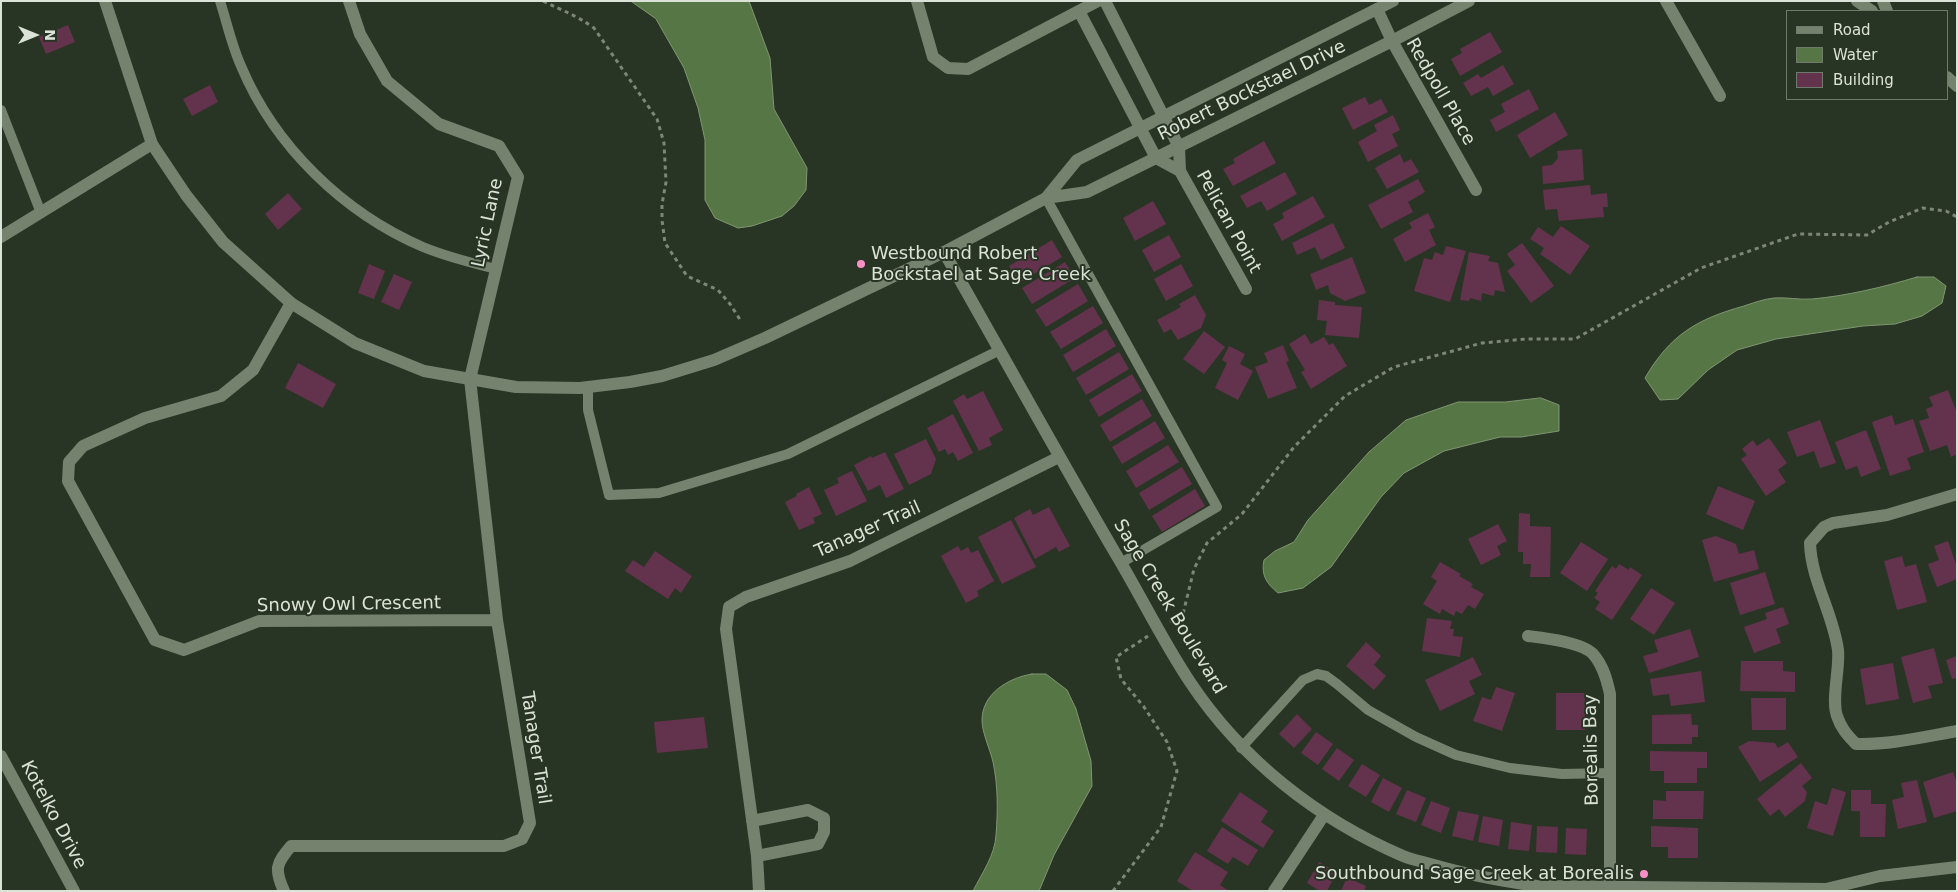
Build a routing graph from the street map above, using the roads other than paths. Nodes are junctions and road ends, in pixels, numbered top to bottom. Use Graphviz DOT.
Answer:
graph roads {
  1 [pos="105,1"];
  2 [pos="220,1"];
  3 [pos="349,1"];
  4 [pos="917,1"];
  5 [pos="1098,1"];
  6 [pos="1105,1"];
  7 [pos="1393,1"];
  8 [pos="1469,1"];
  9 [pos="1666,1"];
  10 [pos="1857,1"];
  11 [pos="1377,9"];
  12 [pos="1870,10"];
  13 [pos="1079,11"];
  14 [pos="1392,41"];
  15 [pos="1720,96"];
  16 [pos="1,110"];
  17 [pos="1164,117"];
  18 [pos="1141,129"];
  19 [pos="152,144"];
  20 [pos="1180,147"];
  21 [pos="1156,158"];
  22 [pos="1180,171"];
  23 [pos="1476,190"];
  24 [pos="1046,198"];
  25 [pos="41,213"];
  26 [pos="1,237"];
  27 [pos="944,252"];
  28 [pos="496,269"];
  29 [pos="1246,289"];
  30 [pos="290,303"];
  31 [pos="1000,350"];
  32 [pos="470,379"];
  33 [pos="588,387"];
  34 [pos="1059,457"];
  35 [pos="1957,494"];
  36 [pos="1121,562"];
  37 [pos="497,620"];
  38 [pos="1528,636"];
  39 [pos="1957,731"];
  40 [pos="1241,748"];
  41 [pos="1,756"];
  42 [pos="1610,773"];
  43 [pos="1324,815"];
  44 [pos="752,821"];
  45 [pos="757,856"];
  46 [pos="1957,867"];
  47 [pos="1610,889"];
  48 [pos="1831,890"];
  49 [pos="74,891"];
  50 [pos="284,891"];
  51 [pos="760,891"];
  52 [pos="1274,891"];
  1 -- 19 [label="street, Robert Bockstael Drive"];
  2 -- 28 [label="lane"];
  3 -- 28 [label="street, Lyric Lane"];
  4 -- 13 [label="street"];
  5 -- 13 [label="street"];
  6 -- 17 [label="street"];
  7 -- 11 [label="street, Robert Bockstael Drive"];
  8 -- 14 [label="street, Robert Bockstael Drive"];
  9 -- 15 [label="street"];
  10 -- 12 [label="street"];
  11 -- 14 [label="street, Redpoll Place"];
  11 -- 17 [label="street, Robert Bockstael Drive"];
  13 -- 18 [label="street"];
  14 -- 20 [label="street, Robert Bockstael Drive"];
  14 -- 23 [label="street, Redpoll Place"];
  16 -- 25 [label="lane"];
  17 -- 18 [label="street, Robert Bockstael Drive"];
  17 -- 20 [label="street"];
  18 -- 21 [label="street"];
  18 -- 24 [label="street, Robert Bockstael Drive"];
  19 -- 25 [label="street"];
  19 -- 30 [label="street, Robert Bockstael Drive"];
  20 -- 21 [label="street, Robert Bockstael Drive"];
  20 -- 22 [label="street, Pelican Point"];
  21 -- 22 [label="street, Pelican Point"];
  21 -- 24 [label="street, Robert Bockstael Drive"];
  22 -- 29 [label="street, Pelican Point"];
  24 -- 27 [label="street, Robert Bockstael Drive"];
  24 -- 36 [label="lane"];
  25 -- 26 [label="street"];
  27 -- 31 [label="street, Sage Creek Boulevard"];
  27 -- 33 [label="street, Robert Bockstael Drive"];
  28 -- 32 [label="street, Lyric Lane"];
  30 -- 32 [label="street, Robert Bockstael Drive"];
  30 -- 37 [label="street, Snowy Owl Crescent"];
  31 -- 33 [label="lane"];
  31 -- 34 [label="street, Sage Creek Boulevard"];
  32 -- 33 [label="street, Robert Bockstael Drive"];
  32 -- 37 [label="street, Tanager Trail"];
  34 -- 36 [label="street, Sage Creek Boulevard"];
  34 -- 44 [label="street, Tanager Trail"];
  35 -- 39 [label="street"];
  36 -- 40 [label="street, Sage Creek Boulevard"];
  37 -- 50 [label="street, Tanager Trail"];
  38 -- 42 [label="street, Borealis Bay"];
  40 -- 42 [label="lane"];
  40 -- 43 [label="street, Sage Creek Boulevard"];
  41 -- 49 [label="street, Kotelko Drive"];
  42 -- 47 [label="street, Borealis Bay"];
  43 -- 47 [label="street, Sage Creek Boulevard"];
  43 -- 52 [label="street"];
  44 -- 45 [label="street, Tanager Trail"];
  44 -- 45 [label="street"];
  45 -- 51 [label="street, Tanager Trail"];
  46 -- 48 [label="street, Sage Creek Boulevard"];
  47 -- 48 [label="street, Sage Creek Boulevard"];
}
